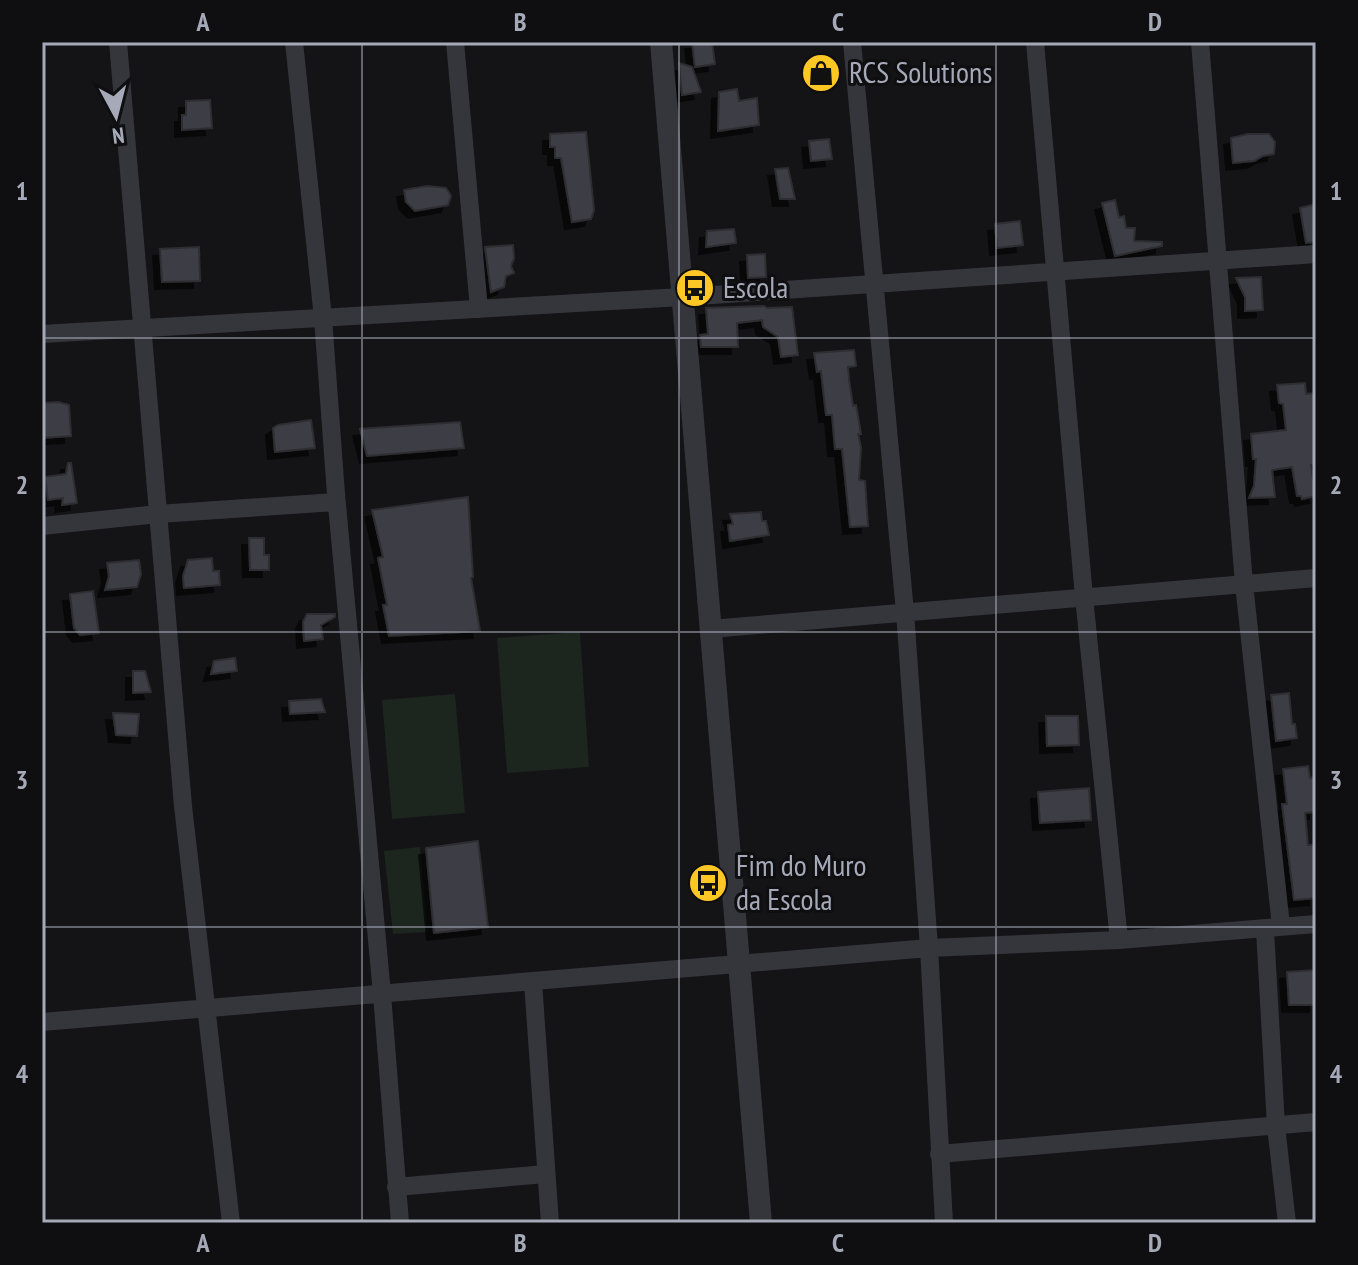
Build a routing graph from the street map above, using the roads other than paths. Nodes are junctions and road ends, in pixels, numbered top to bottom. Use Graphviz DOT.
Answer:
graph roads {
  1 [pos="118,42"];
  2 [pos="294,42"];
  3 [pos="455,42"];
  4 [pos="661,42"];
  5 [pos="852,42"];
  6 [pos="1035,42"];
  7 [pos="1200,42"];
  8 [pos="1316,254"];
  9 [pos="1219,261"];
  10 [pos="1057,272"];
  11 [pos="875,284"];
  12 [pos="682,297"];
  13 [pos="479,309"];
  14 [pos="323,318"];
  15 [pos="143,328"];
  16 [pos="42,334"];
  17 [pos="336,502"];
  18 [pos="158,514"];
  19 [pos="42,526"];
  20 [pos="1316,578"];
  21 [pos="1244,584"];
  22 [pos="1084,597"];
  23 [pos="905,612"];
  24 [pos="710,629"];
  25 [pos="1316,924"];
  26 [pos="1273,928"];
  27 [pos="1119,940"];
  28 [pos="929,948"];
  29 [pos="739,965"];
  30 [pos="533,982"];
  31 [pos="382,994"];
  32 [pos="205,1009"];
  33 [pos="42,1022"];
  34 [pos="1316,1122"];
  35 [pos="1276,1126"];
  36 [pos="939,1154"];
  37 [pos="546,1174"];
  38 [pos="396,1187"];
  39 [pos="231,1223"];
  40 [pos="400,1223"];
  41 [pos="550,1223"];
  42 [pos="761,1223"];
  43 [pos="944,1223"];
  44 [pos="1287,1223"];
  1 -- 15 [label="street"];
  2 -- 14 [label="street"];
  3 -- 13 [label="street"];
  4 -- 12 [label="street"];
  5 -- 11 [label="street"];
  6 -- 10 [label="street"];
  7 -- 9 [label="street"];
  8 -- 9 [label="street"];
  9 -- 10 [label="street"];
  9 -- 21 [label="street"];
  10 -- 11 [label="street"];
  10 -- 22 [label="street"];
  11 -- 12 [label="street"];
  11 -- 23 [label="street"];
  12 -- 13 [label="street"];
  12 -- 24 [label="street"];
  13 -- 14 [label="street"];
  14 -- 15 [label="street"];
  14 -- 17 [label="street"];
  15 -- 16 [label="street"];
  15 -- 18 [label="street"];
  17 -- 18 [label="street"];
  17 -- 31 [label="street"];
  18 -- 19 [label="street"];
  18 -- 32 [label="street"];
  20 -- 21 [label="street"];
  21 -- 22 [label="street"];
  21 -- 26 [label="street"];
  22 -- 23 [label="street"];
  22 -- 27 [label="street"];
  23 -- 24 [label="street"];
  23 -- 28 [label="street"];
  24 -- 29 [label="street"];
  25 -- 26 [label="street"];
  26 -- 27 [label="street"];
  26 -- 35 [label="street"];
  27 -- 28 [label="street"];
  28 -- 29 [label="street"];
  28 -- 36 [label="street"];
  29 -- 30 [label="street"];
  29 -- 42 [label="street"];
  30 -- 31 [label="street"];
  30 -- 37 [label="street"];
  31 -- 32 [label="street"];
  31 -- 38 [label="street"];
  32 -- 33 [label="street"];
  32 -- 39 [label="street"];
  34 -- 35 [label="street"];
  35 -- 36 [label="street"];
  35 -- 44 [label="street"];
  36 -- 43 [label="street"];
  37 -- 38 [label="street"];
  37 -- 41 [label="street"];
  38 -- 40 [label="street"];
}
